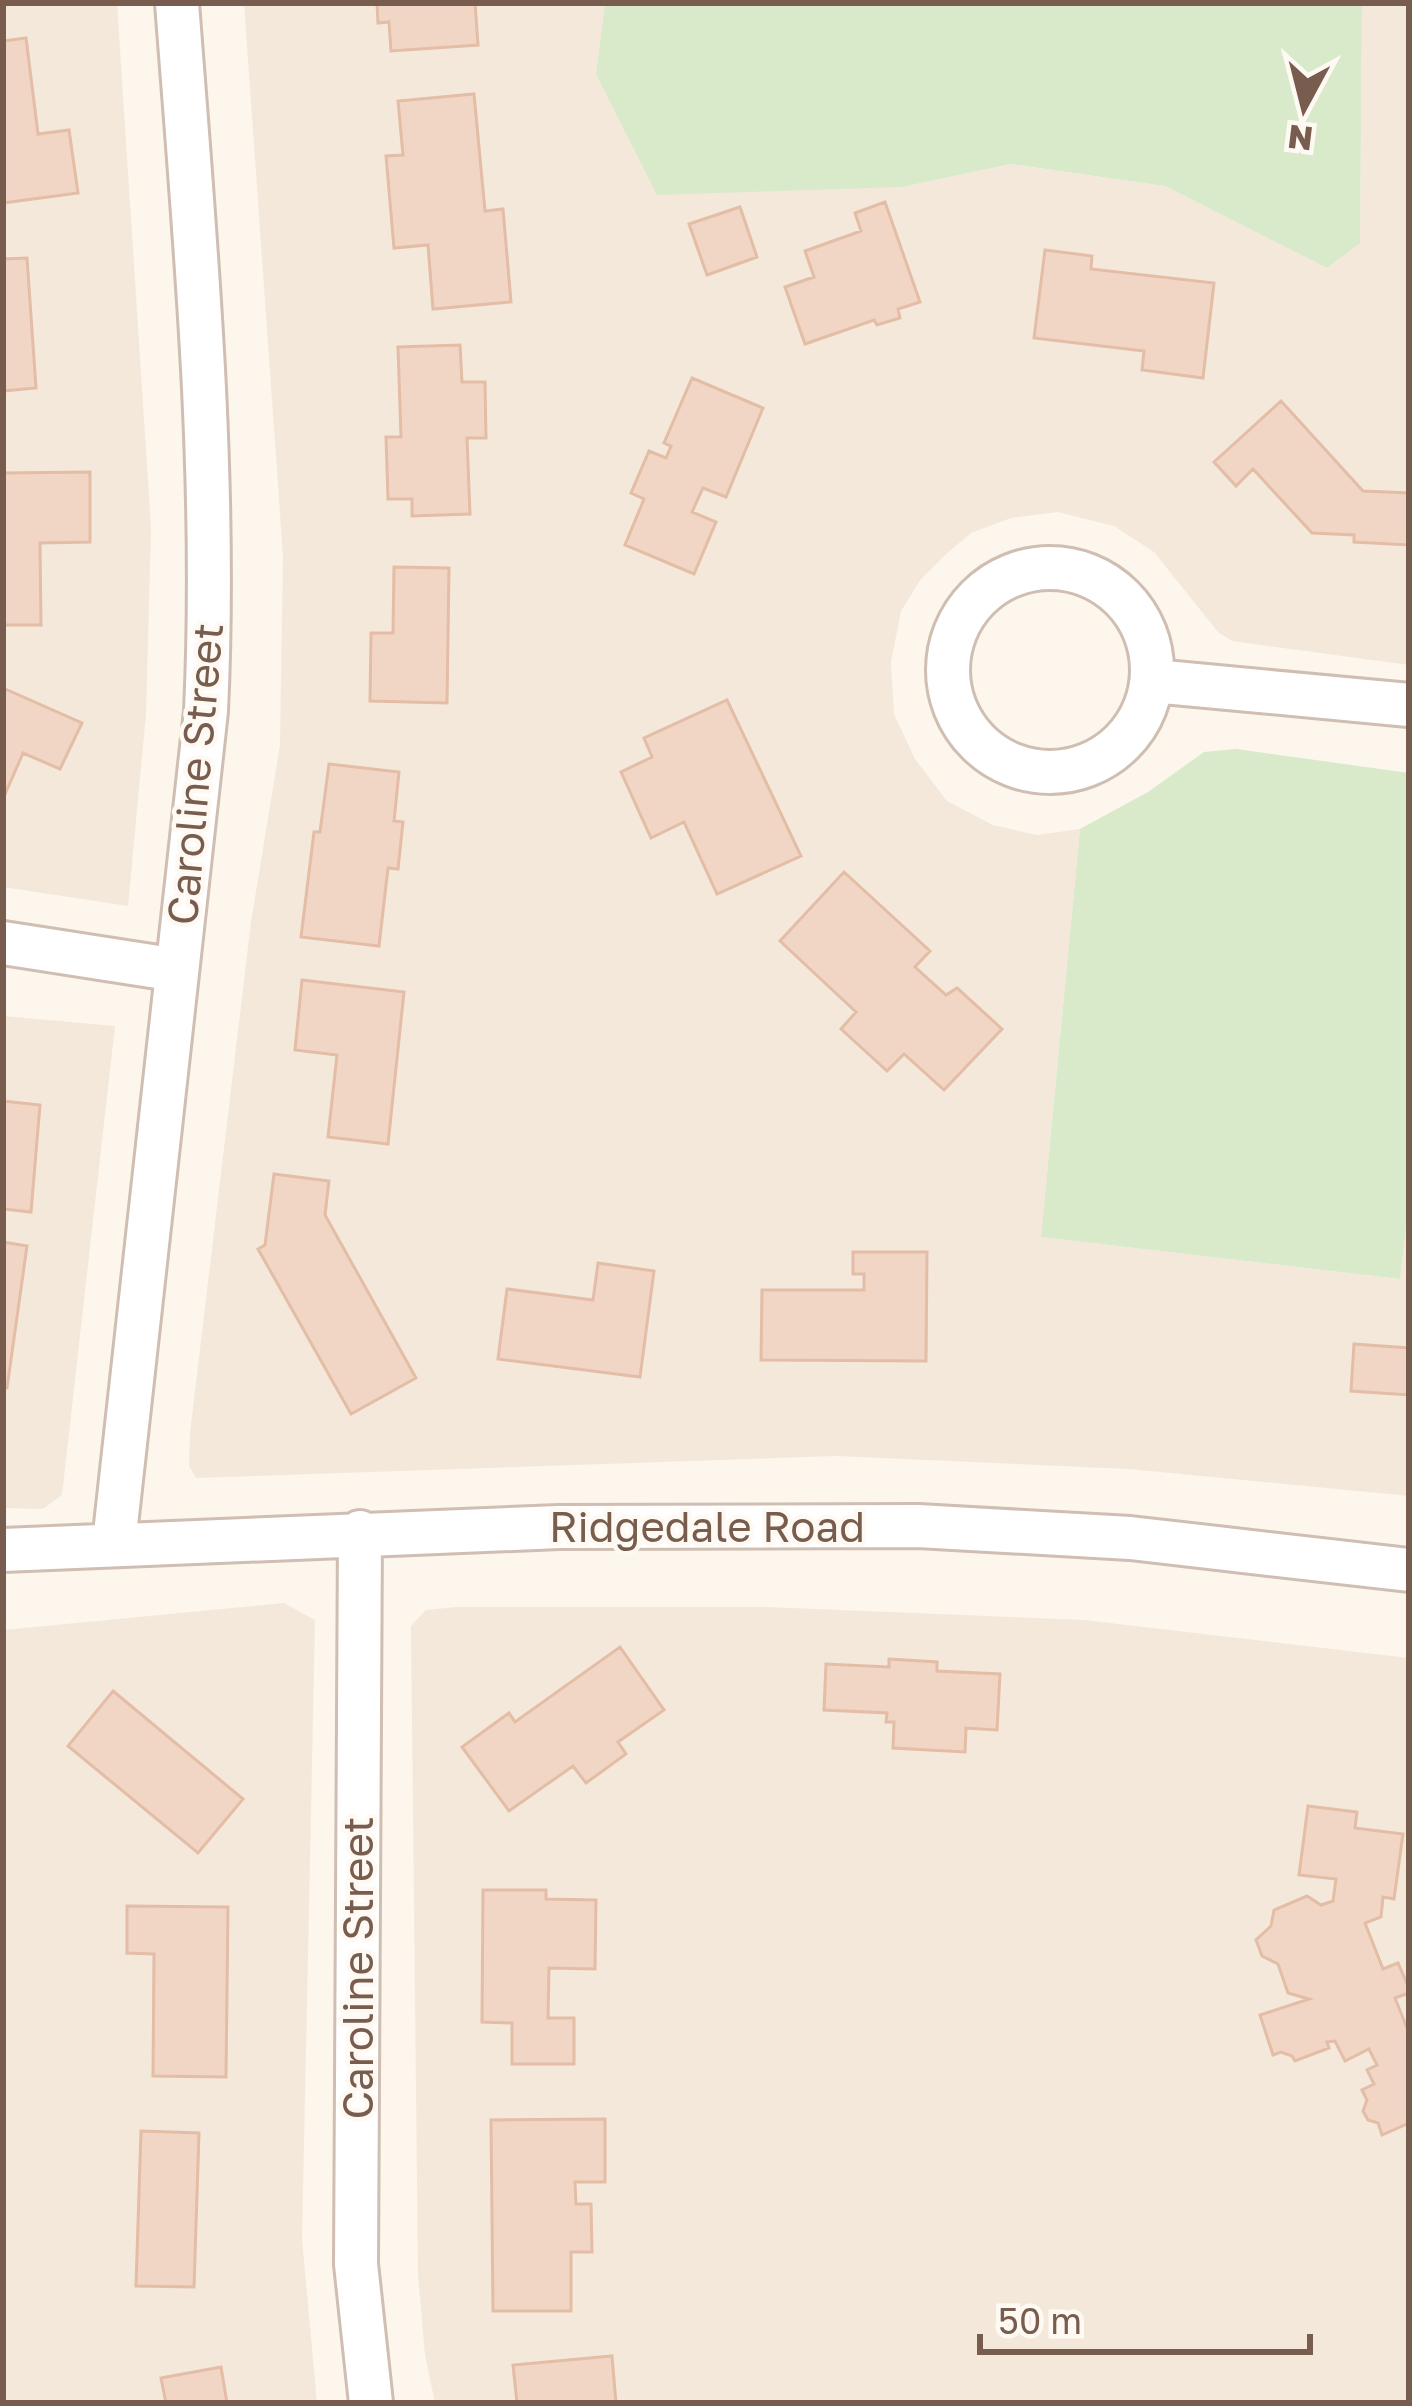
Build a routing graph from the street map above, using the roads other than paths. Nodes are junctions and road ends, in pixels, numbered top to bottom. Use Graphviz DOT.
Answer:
graph roads {
  1 [pos="178,3"];
  2 [pos="1153,681"];
  3 [pos="1409,705"];
  4 [pos="3,943"];
  5 [pos="177,970"];
  6 [pos="360,1532"];
  7 [pos="114,1544"];
  8 [pos="3,1550"];
  9 [pos="1409,1570"];
  10 [pos="371,2403"];
  1 -- 5 [label="street, Caroline Street"];
  2 -- 2 [label="street"];
  2 -- 3 [label="street"];
  4 -- 5 [label="street"];
  5 -- 7 [label="street, Caroline Street"];
  6 -- 7 [label="street, Ridgedale Road"];
  6 -- 9 [label="street, Ridgedale Road"];
  6 -- 10 [label="street, Caroline Street"];
  7 -- 8 [label="street, Ridgedale Road"];
}
